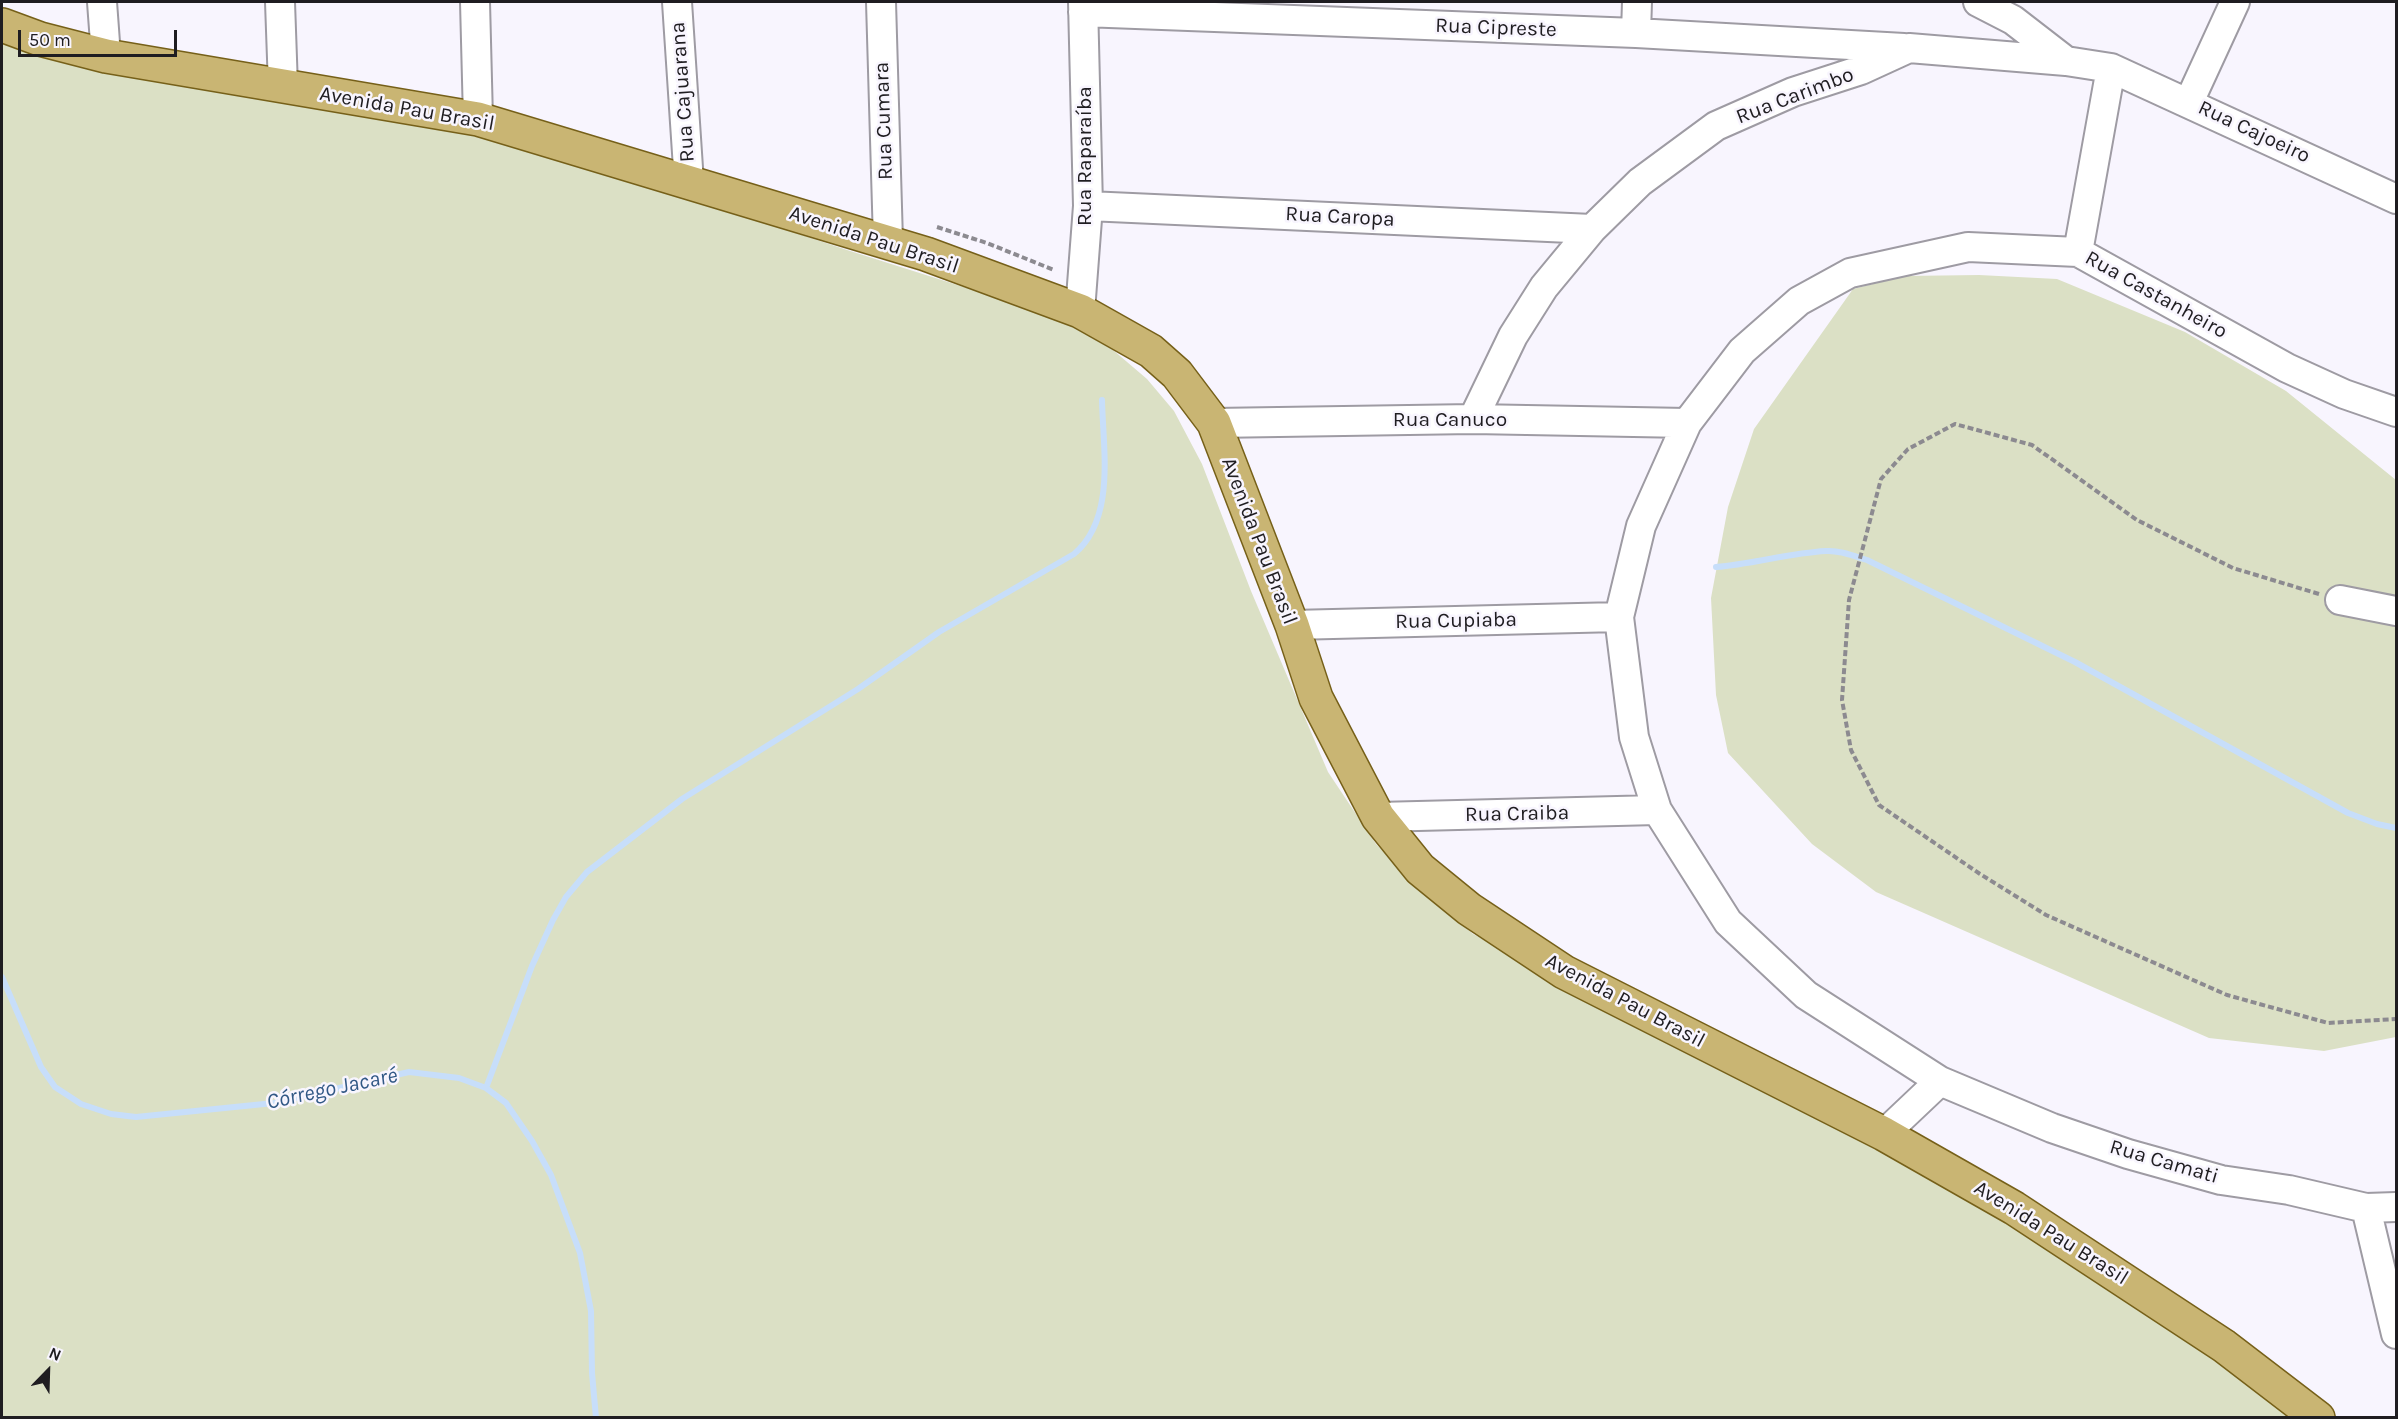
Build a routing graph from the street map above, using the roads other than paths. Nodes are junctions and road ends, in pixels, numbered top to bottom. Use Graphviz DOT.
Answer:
graph roads {
  1 [pos="102,2"];
  2 [pos="280,2"];
  3 [pos="475,2"];
  4 [pos="677,2"];
  5 [pos="881,2"];
  6 [pos="1637,2"];
  7 [pos="1978,2"];
  8 [pos="2235,2"];
  9 [pos="1083,7"];
  10 [pos="2,25"];
  11 [pos="1635,33"];
  12 [pos="1909,48"];
  13 [pos="106,56"];
  14 [pos="2066,61"];
  15 [pos="2111,68"];
  16 [pos="283,87"];
  17 [pos="2189,102"];
  18 [pos="478,119"];
  19 [pos="689,183"];
  20 [pos="2397,199"];
  21 [pos="1088,206"];
  22 [pos="1592,229"];
  23 [pos="888,241"];
  24 [pos="2078,252"];
  25 [pos="1081,296"];
  26 [pos="2397,412"];
  27 [pos="1473,418"];
  28 [pos="1214,423"];
  29 [pos="1687,423"];
  30 [pos="2340,600"];
  31 [pos="2397,611"];
  32 [pos="1619,617"];
  33 [pos="1292,625"];
  34 [pos="1657,810"];
  35 [pos="1378,817"];
  36 [pos="1940,1081"];
  37 [pos="1884,1134"];
  38 [pos="2397,1207"];
  39 [pos="2366,1208"];
  40 [pos="2397,1334"];
  41 [pos="2318,1418"];
  1 -- 13 [label="street"];
  2 -- 16 [label="street"];
  3 -- 18 [label="street"];
  4 -- 19 [label="street, Rua Cajuarana"];
  5 -- 23 [label="street, Rua Cumara"];
  6 -- 11 [label="street"];
  7 -- 14 [label="street"];
  8 -- 17 [label="street"];
  9 -- 11 [label="street, Rua Cipreste"];
  9 -- 21 [label="street, Rua Raparaíba"];
  10 -- 13 [label="main road, Avenida Pau Brasil"];
  11 -- 12 [label="street, Rua Cipreste"];
  12 -- 14 [label="street, Rua Carimbo"];
  12 -- 22 [label="street, Rua Carimbo"];
  13 -- 16 [label="main road, Avenida Pau Brasil"];
  14 -- 15 [label="street, Rua Carimbo"];
  15 -- 17 [label="street, Rua Cajoeiro"];
  15 -- 24 [label="street"];
  16 -- 18 [label="main road, Avenida Pau Brasil"];
  17 -- 20 [label="street, Rua Cajoeiro"];
  18 -- 19 [label="main road, Avenida Pau Brasil"];
  19 -- 23 [label="main road, Avenida Pau Brasil"];
  21 -- 22 [label="street, Rua Caropa"];
  21 -- 25 [label="street, Rua Raparaíba"];
  22 -- 27 [label="street, Rua Carimbo"];
  23 -- 25 [label="main road, Avenida Pau Brasil"];
  24 -- 26 [label="street, Rua Castanheiro"];
  24 -- 29 [label="street, Rua Castanheiro"];
  25 -- 28 [label="main road, Avenida Pau Brasil"];
  27 -- 28 [label="street, Rua Canuco"];
  27 -- 29 [label="street, Rua Canuco"];
  28 -- 33 [label="main road, Avenida Pau Brasil"];
  29 -- 32 [label="street, Rua Castanheiro"];
  30 -- 31 [label="street"];
  32 -- 33 [label="street, Rua Cupiaba"];
  32 -- 34 [label="street, Rua Castanheiro"];
  33 -- 35 [label="main road, Avenida Pau Brasil"];
  34 -- 35 [label="street, Rua Craiba"];
  34 -- 36 [label="street, Rua Castanheiro"];
  35 -- 37 [label="main road, Avenida Pau Brasil"];
  36 -- 37 [label="street"];
  36 -- 39 [label="street, Rua Camati"];
  37 -- 41 [label="main road, Avenida Pau Brasil"];
  38 -- 39 [label="street, Rua Camati"];
  39 -- 40 [label="street"];
}
